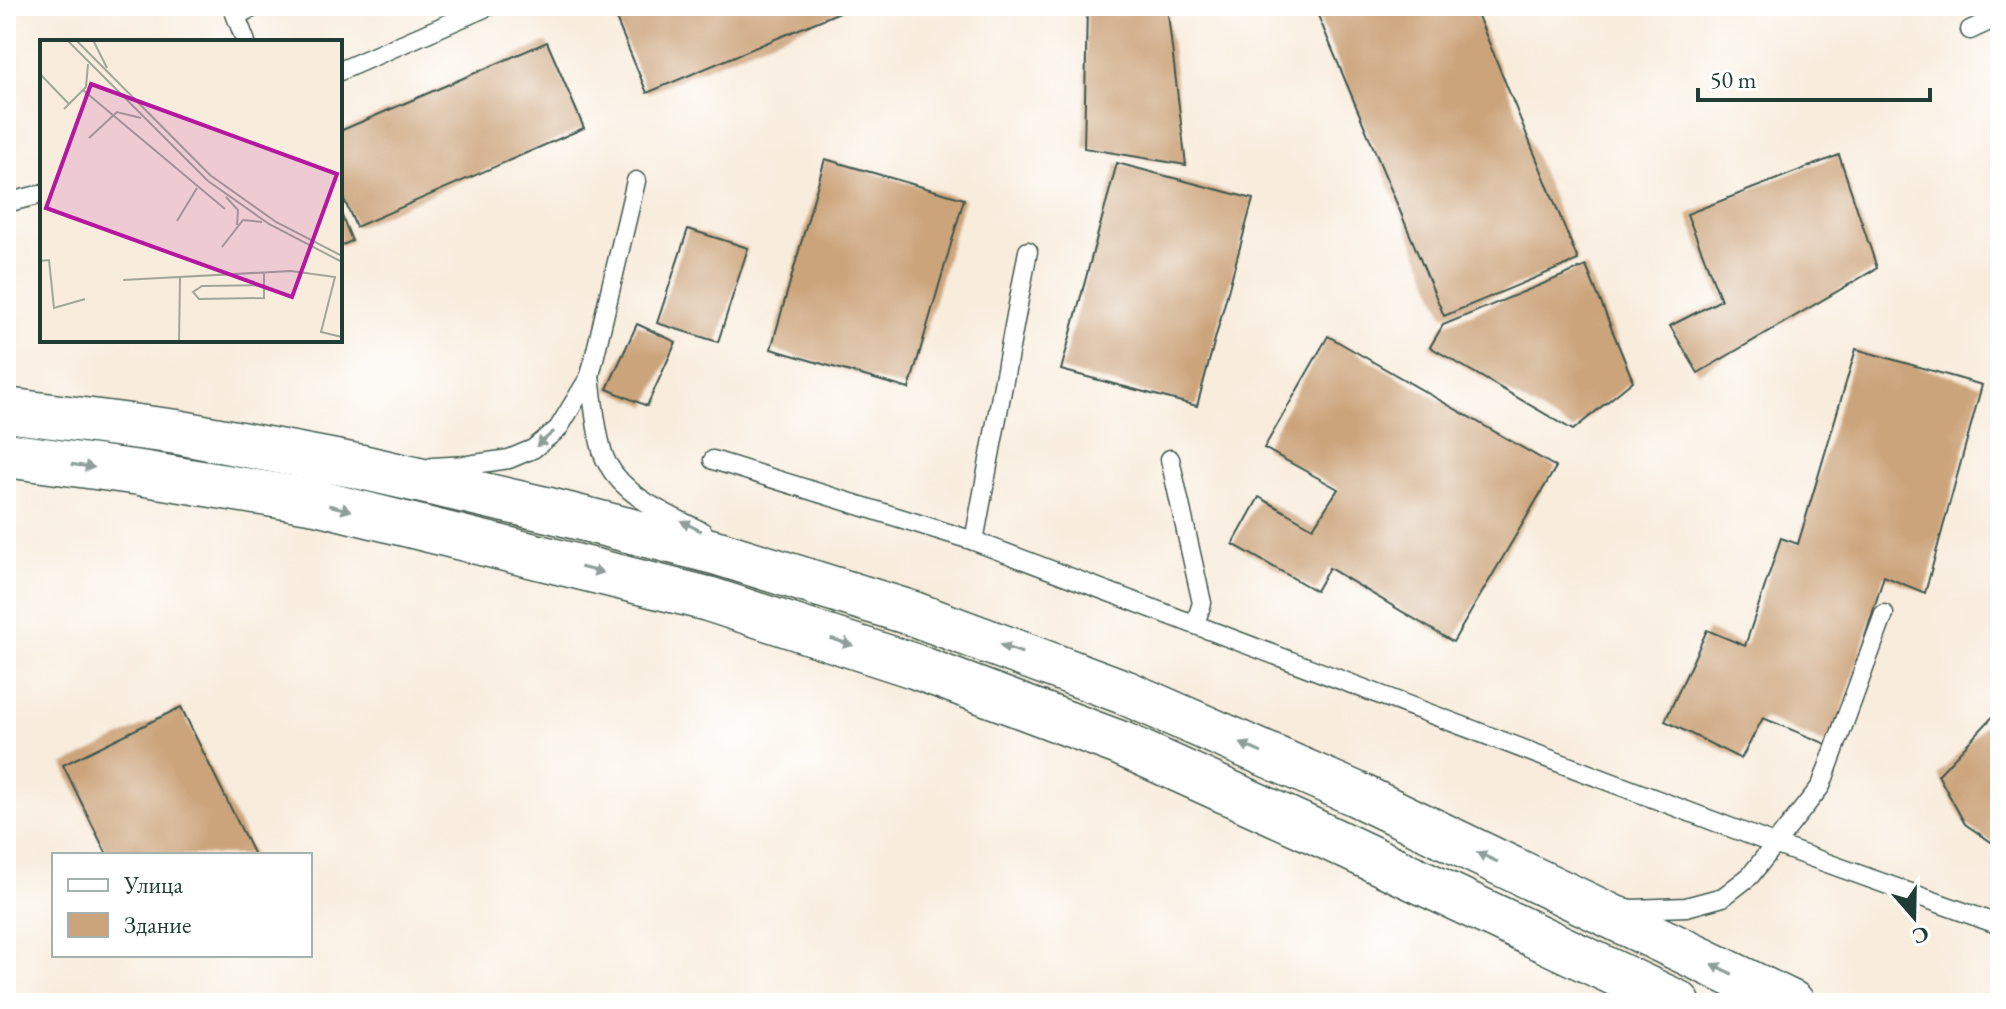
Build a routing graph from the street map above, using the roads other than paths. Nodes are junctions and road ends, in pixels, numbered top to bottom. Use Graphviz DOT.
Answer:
graph roads {
  1 [pos="257,6"];
  2 [pos="489,6"];
  3 [pos="234,10"];
  4 [pos="2000,16"];
  5 [pos="1970,30"];
  6 [pos="245,40"];
  7 [pos="342,70"];
  8 [pos="636,181"];
  9 [pos="40,194"];
  10 [pos="6,203"];
  11 [pos="1028,251"];
  12 [pos="590,376"];
  13 [pos="6,410"];
  14 [pos="6,455"];
  15 [pos="1170,459"];
  16 [pos="713,460"];
  17 [pos="357,466"];
  18 [pos="974,541"];
  19 [pos="786,574"];
  20 [pos="1884,614"];
  21 [pos="1195,624"];
  22 [pos="1774,844"];
  23 [pos="1562,892"];
  24 [pos="2000,925"];
  25 [pos="1678,1003"];
  26 [pos="1792,1003"];
  1 -- 3 [label="lane"];
  2 -- 7 [label="lane"];
  3 -- 6 [label="lane"];
  4 -- 5 [label="lane"];
  8 -- 12 [label="lane"];
  9 -- 10 [label="lane"];
  11 -- 18 [label="lane"];
  12 -- 17 [label="lane, one-way"];
  19 -- 12 [label="lane, one-way"];
  13 -- 17 [label="main road"];
  14 -- 25 [label="main road, one-way"];
  15 -- 21 [label="lane"];
  16 -- 18 [label="lane"];
  17 -- 19 [label="main road"];
  18 -- 21 [label="lane"];
  23 -- 19 [label="main road, one-way"];
  20 -- 22 [label="lane"];
  21 -- 22 [label="lane"];
  22 -- 23 [label="lane"];
  22 -- 24 [label="lane"];
  26 -- 23 [label="main road, one-way"];
}
